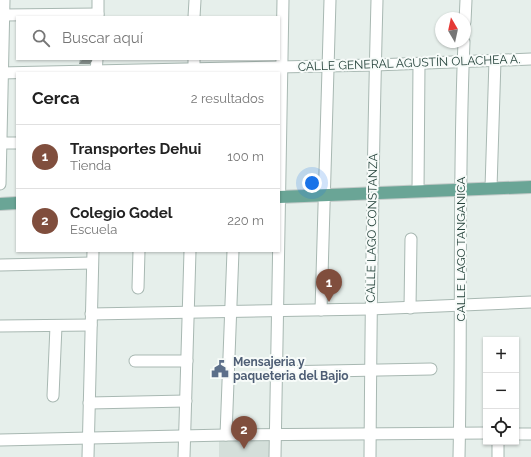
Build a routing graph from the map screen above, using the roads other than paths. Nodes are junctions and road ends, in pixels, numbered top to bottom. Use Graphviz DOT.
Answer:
graph roads {
  1 [pos="4,0"];
  2 [pos="98,0"];
  3 [pos="195,0"];
  4 [pos="283,0"];
  5 [pos="330,0"];
  6 [pos="377,0"];
  7 [pos="466,0"];
  8 [pos="465,12"];
  9 [pos="98,15"];
  10 [pos="82,16"];
  11 [pos="194,16"];
  12 [pos="16,20"];
  13 [pos="2,21"];
  14 [pos="464,48"];
  15 [pos="531,59"];
  16 [pos="97,60"];
  17 [pos="495,60"];
  18 [pos="463,61"];
  19 [pos="419,64"];
  20 [pos="375,65"];
  21 [pos="329,66"];
  22 [pos="194,67"];
  23 [pos="283,68"];
  24 [pos="96,72"];
  25 [pos="1,73"];
  26 [pos="16,73"];
  27 [pos="1,143"];
  28 [pos="16,143"];
  29 [pos="0,184"];
  30 [pos="531,187"];
  31 [pos="491,188"];
  32 [pos="460,189"];
  33 [pos="418,191"];
  34 [pos="374,193"];
  35 [pos="325,195"];
  36 [pos="280,197"];
  37 [pos="16,203"];
  38 [pos="0,204"];
  39 [pos="410,239"];
  40 [pos="92,252"];
  41 [pos="140,252"];
  42 [pos="190,252"];
  43 [pos="232,252"];
  44 [pos="279,252"];
  45 [pos="92,263"];
  46 [pos="0,265"];
  47 [pos="138,288"];
  48 [pos="531,302"];
  49 [pos="462,306"];
  50 [pos="410,308"];
  51 [pos="370,309"];
  52 [pos="321,310"];
  53 [pos="278,311"];
  54 [pos="188,312"];
  55 [pos="230,312"];
  56 [pos="91,314"];
  57 [pos="91,325"];
  58 [pos="0,326"];
  59 [pos="56,326"];
  60 [pos="135,361"];
  61 [pos="187,361"];
  62 [pos="431,369"];
  63 [pos="370,370"];
  64 [pos="277,372"];
  65 [pos="53,396"];
  66 [pos="186,402"];
  67 [pos="89,403"];
  68 [pos="460,432"];
  69 [pos="370,433"];
  70 [pos="483,433"];
  71 [pos="226,434"];
  72 [pos="275,434"];
  73 [pos="519,434"];
  74 [pos="531,434"];
  75 [pos="185,436"];
  76 [pos="88,438"];
  77 [pos="0,440"];
  78 [pos="498,445"];
  79 [pos="88,457"];
  80 [pos="184,457"];
  81 [pos="275,457"];
  82 [pos="370,457"];
  83 [pos="459,457"];
  84 [pos="498,457"];
  1 -- 13 [label="street"];
  2 -- 9 [label="street"];
  3 -- 11 [label="street"];
  4 -- 23 [label="street"];
  5 -- 21 [label="street"];
  6 -- 20 [label="street, CALLE LAGO CONSTANZA"];
  7 -- 8 [label="street"];
  9 -- 10 [label="street"];
  12 -- 13 [label="street"];
  13 -- 25 [label="street"];
  14 -- 18 [label="street, CALLE LAGO TANGANICA"];
  15 -- 17 [label="street, CALLE GENERAL AGUSTÍN OLACHEA A."];
  16 -- 24 [label="street"];
  17 -- 18 [label="street, CALLE GENERAL AGUSTÍN OLACHEA A."];
  17 -- 31 [label="street"];
  18 -- 19 [label="street, CALLE GENERAL AGUSTÍN OLACHEA A."];
  18 -- 32 [label="street, CALLE LAGO TANGANICA"];
  19 -- 20 [label="street, CALLE GENERAL AGUSTÍN OLACHEA A."];
  19 -- 33 [label="street"];
  20 -- 21 [label="street, CALLE GENERAL AGUSTÍN OLACHEA A."];
  20 -- 34 [label="street, CALLE LAGO CONSTANZA"];
  21 -- 23 [label="street, CALLE GENERAL AGUSTÍN OLACHEA A."];
  21 -- 35 [label="street"];
  22 -- 23 [label="street, CALLE GENERAL AGUSTÍN OLACHEA A."];
  22 -- 24 [label="street, CALLE GENERAL AGUSTÍN OLACHEA A."];
  23 -- 36 [label="street"];
  25 -- 26 [label="street, CALLE GENERAL AGUSTÍN OLACHEA A."];
  25 -- 27 [label="street"];
  27 -- 28 [label="street"];
  27 -- 29 [label="street"];
  30 -- 31 [label="main road"];
  31 -- 32 [label="main road"];
  32 -- 33 [label="main road"];
  32 -- 49 [label="street, CALLE LAGO TANGANICA"];
  33 -- 34 [label="main road"];
  34 -- 35 [label="main road"];
  34 -- 51 [label="street, CALLE LAGO CONSTANZA"];
  35 -- 36 [label="main road"];
  35 -- 52 [label="street"];
  37 -- 38 [label="main road"];
  39 -- 50 [label="street"];
  40 -- 45 [label="street"];
  41 -- 47 [label="street"];
  42 -- 54 [label="street"];
  43 -- 55 [label="street"];
  44 -- 53 [label="street"];
  45 -- 46 [label="street"];
  45 -- 56 [label="street"];
  48 -- 49 [label="street"];
  49 -- 50 [label="street"];
  49 -- 68 [label="street, CALLE LAGO TANGANICA"];
  50 -- 51 [label="street"];
  51 -- 52 [label="street"];
  51 -- 63 [label="street, CALLE LAGO CONSTANZA"];
  52 -- 53 [label="street"];
  53 -- 55 [label="street"];
  53 -- 64 [label="street"];
  54 -- 55 [label="street"];
  54 -- 56 [label="street"];
  54 -- 61 [label="street"];
  55 -- 71 [label="street"];
  56 -- 57 [label="street"];
  57 -- 59 [label="street"];
  57 -- 67 [label="street"];
  58 -- 59 [label="street"];
  59 -- 65 [label="street"];
  60 -- 61 [label="street"];
  61 -- 66 [label="street"];
  62 -- 63 [label="street"];
  63 -- 64 [label="street"];
  63 -- 69 [label="street, CALLE LAGO CONSTANZA"];
  64 -- 72 [label="street"];
  66 -- 67 [label="street"];
  66 -- 75 [label="street"];
  67 -- 76 [label="street"];
  68 -- 69 [label="street"];
  68 -- 70 [label="street"];
  68 -- 83 [label="street, CALLE LAGO TANGANICA"];
  69 -- 72 [label="street"];
  69 -- 82 [label="street, CALLE LAGO CONSTANZA"];
  71 -- 72 [label="street"];
  71 -- 75 [label="street"];
  72 -- 81 [label="street"];
  73 -- 74 [label="street"];
  75 -- 76 [label="street"];
  75 -- 80 [label="street"];
  76 -- 77 [label="street"];
  76 -- 79 [label="street"];
  78 -- 84 [label="street"];
}
